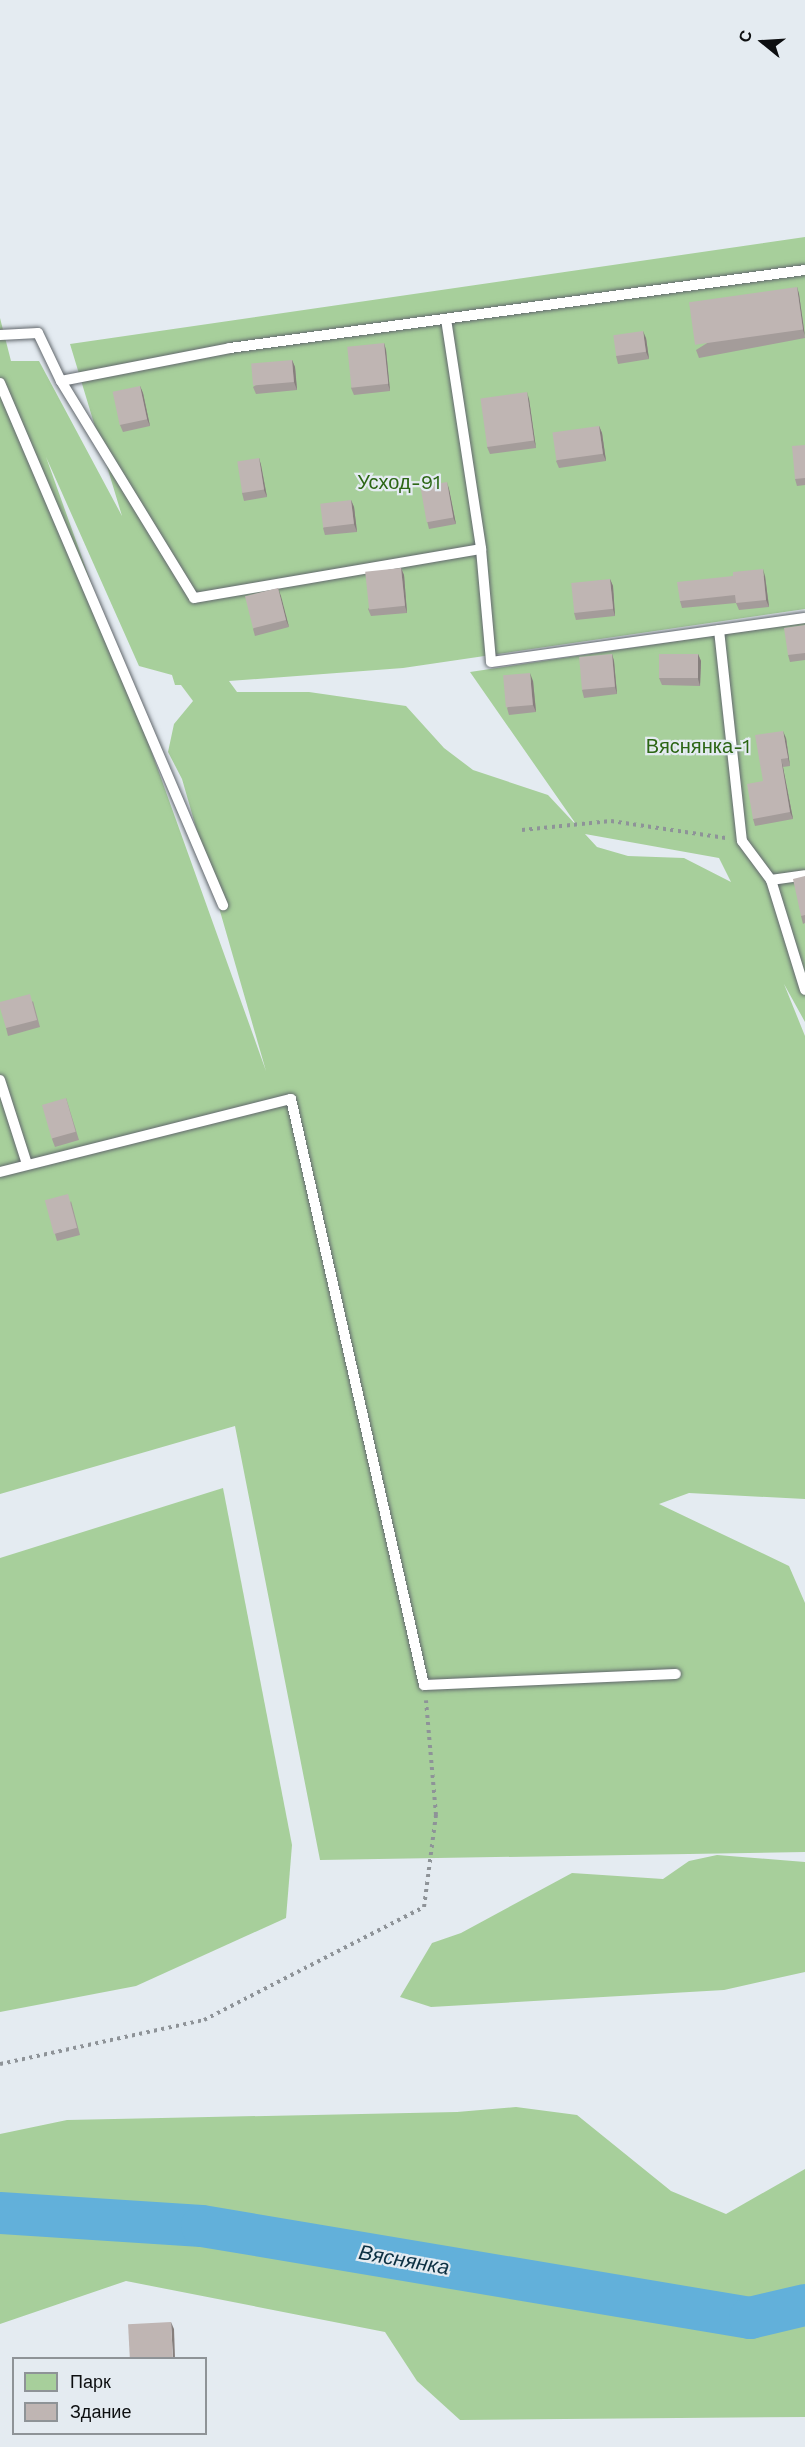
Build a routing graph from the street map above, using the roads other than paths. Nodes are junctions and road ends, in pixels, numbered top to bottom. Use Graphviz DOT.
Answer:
graph roads {
  1 [pos="805,270"];
  2 [pos="446,319"];
  3 [pos="0,335"];
  4 [pos="61,381"];
  5 [pos="0,383"];
  6 [pos="481,549"];
  7 [pos="805,618"];
  8 [pos="719,630"];
  9 [pos="805,875"];
  10 [pos="771,880"];
  11 [pos="223,905"];
  12 [pos="805,990"];
  13 [pos="0,1080"];
  14 [pos="27,1164"];
  15 [pos="0,1172"];
  16 [pos="676,1674"];
  1 -- 2 [label="lane"];
  2 -- 4 [label="lane"];
  2 -- 6 [label="lane"];
  3 -- 4 [label="lane"];
  4 -- 6 [label="lane"];
  5 -- 11 [label="lane"];
  6 -- 8 [label="lane"];
  7 -- 8 [label="lane"];
  8 -- 10 [label="lane"];
  9 -- 10 [label="lane"];
  10 -- 12 [label="lane"];
  13 -- 14 [label="lane"];
  14 -- 15 [label="lane"];
  14 -- 16 [label="lane"];
}
